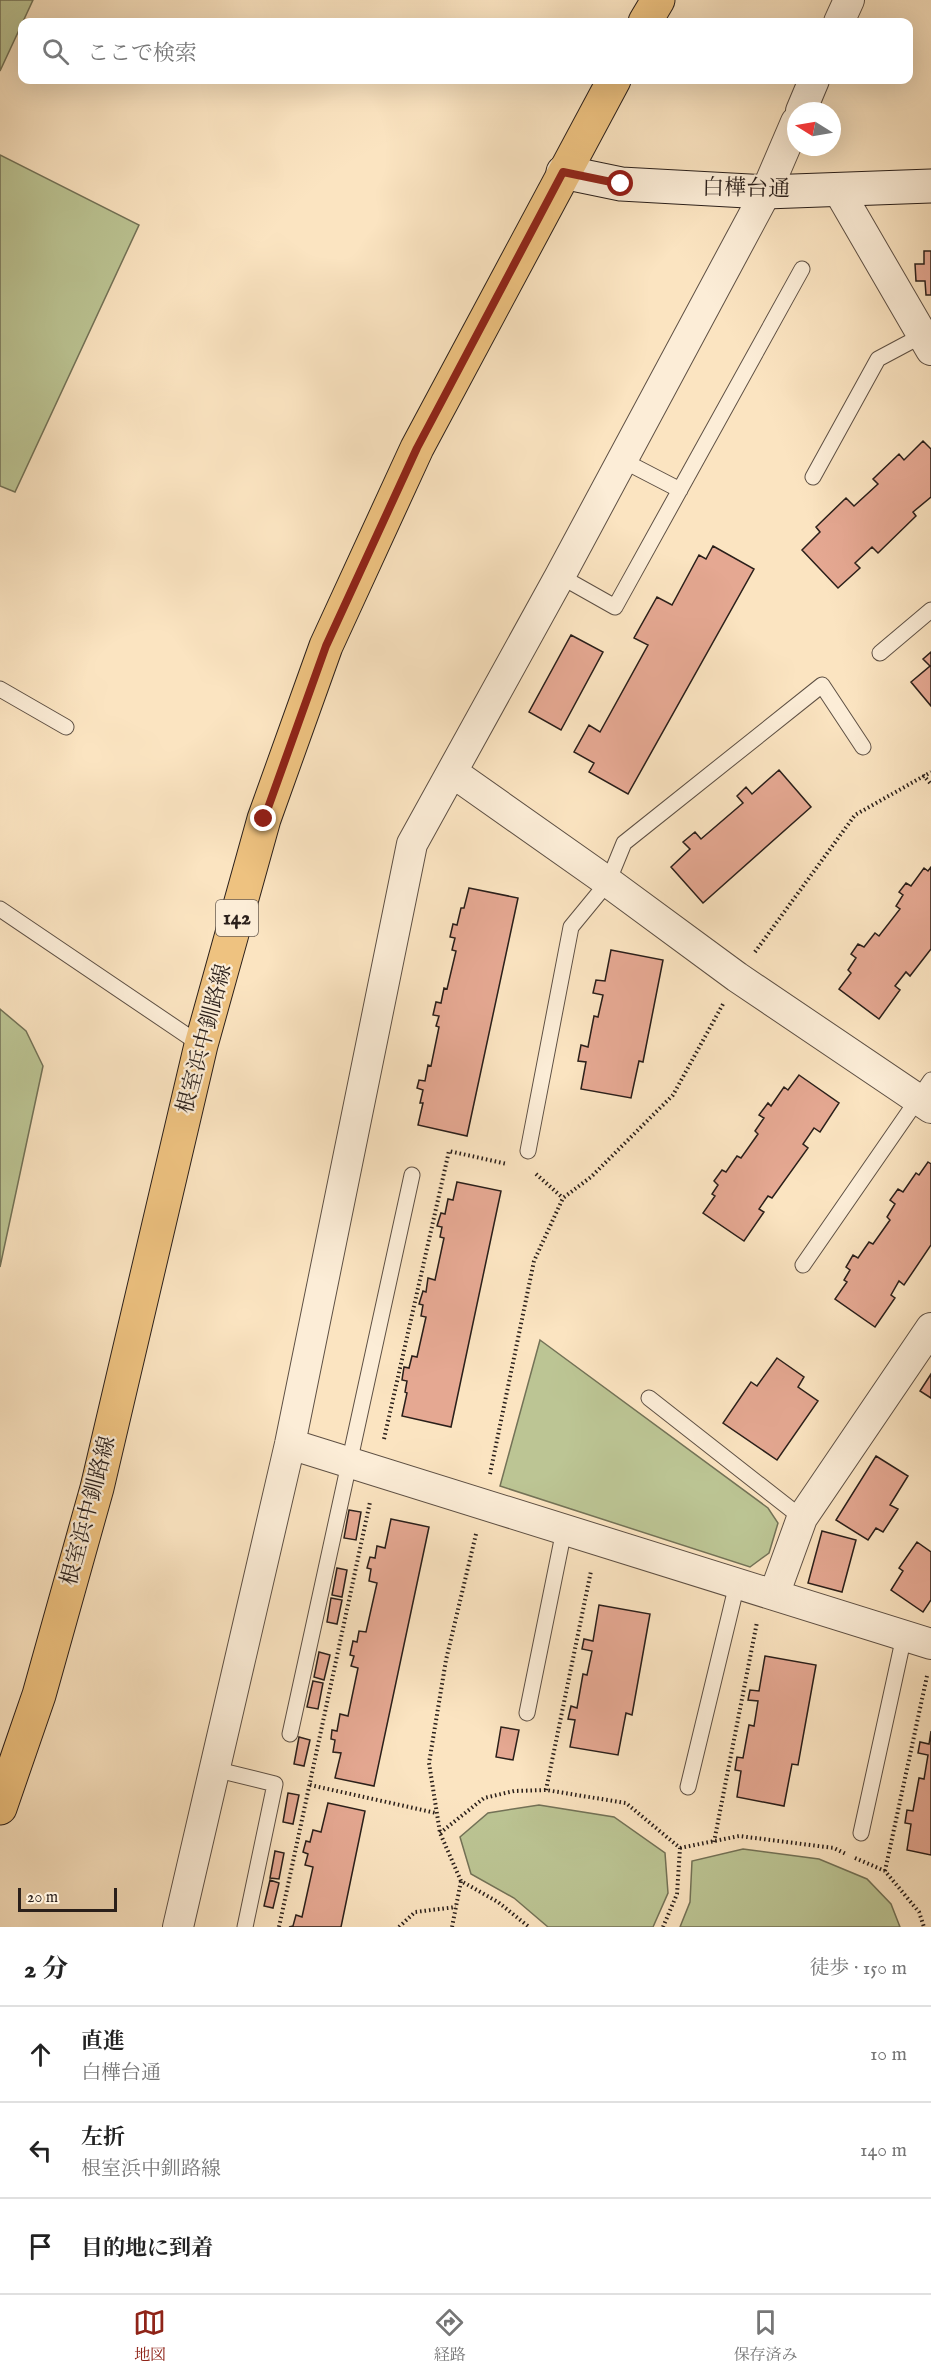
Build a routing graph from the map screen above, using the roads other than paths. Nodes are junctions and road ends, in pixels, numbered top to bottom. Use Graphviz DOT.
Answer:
graph roads {
  1 [pos="658,0"];
  2 [pos="849,0"];
  3 [pos="647,18"];
  4 [pos="841,18"];
  5 [pos="612,84"];
  6 [pos="812,84"];
  7 [pos="805,102"];
  8 [pos="787,143"];
  9 [pos="563,172"];
  10 [pos="931,186"];
  11 [pos="837,188"];
  12 [pos="766,192"];
  13 [pos="802,269"];
  14 [pos="927,343"];
  15 [pos="622,460"];
  16 [pos="813,477"];
  17 [pos="680,490"];
  18 [pos="560,576"];
  19 [pos="931,610"];
  20 [pos="880,653"];
  21 [pos="0,689"];
  22 [pos="66,728"];
  23 [pos="863,747"];
  24 [pos="452,772"];
  25 [pos="608,882"];
  26 [pos="0,909"];
  27 [pos="201,1045"];
  28 [pos="927,1096"];
  29 [pos="528,1151"];
  30 [pos="412,1174"];
  31 [pos="803,1265"];
  32 [pos="931,1328"];
  33 [pos="649,1398"];
  34 [pos="290,1444"];
  35 [pos="350,1463"];
  36 [pos="802,1518"];
  37 [pos="564,1530"];
  38 [pos="735,1594"];
  39 [pos="774,1595"];
  40 [pos="912,1645"];
  41 [pos="527,1713"];
  42 [pos="290,1734"];
  43 [pos="214,1769"];
  44 [pos="688,1787"];
  45 [pos="0,1808"];
  46 [pos="861,1833"];
  47 [pos="178,1927"];
  48 [pos="245,1927"];
  1 -- 3 [label="main road"];
  2 -- 4 [label="street"];
  5 -- 9 [label="main road, 根室浜中釧路線 / 142"];
  6 -- 7 [label="street"];
  8 -- 12 [label="street"];
  9 -- 12 [label="street, 白樺台通"];
  9 -- 27 [label="main road, 根室浜中釧路線 / 142"];
  10 -- 11 [label="street, 白樺台通"];
  11 -- 12 [label="street, 白樺台通"];
  11 -- 14 [label="street"];
  12 -- 15 [label="street"];
  13 -- 17 [label="lane"];
  14 -- 16 [label="lane"];
  15 -- 17 [label="lane"];
  15 -- 18 [label="street"];
  17 -- 18 [label="lane"];
  18 -- 24 [label="street"];
  19 -- 20 [label="lane"];
  21 -- 22 [label="lane"];
  23 -- 25 [label="lane"];
  24 -- 25 [label="street"];
  24 -- 34 [label="street"];
  25 -- 28 [label="street"];
  25 -- 29 [label="lane"];
  26 -- 27 [label="lane"];
  27 -- 45 [label="main road, 根室浜中釧路線 / 142"];
  28 -- 31 [label="lane"];
  30 -- 35 [label="lane"];
  32 -- 36 [label="street"];
  33 -- 36 [label="lane"];
  34 -- 35 [label="street"];
  34 -- 43 [label="street"];
  35 -- 37 [label="street"];
  35 -- 42 [label="lane"];
  36 -- 39 [label="street"];
  37 -- 38 [label="street"];
  37 -- 41 [label="lane"];
  38 -- 39 [label="street"];
  38 -- 44 [label="lane"];
  39 -- 40 [label="street"];
  40 -- 46 [label="lane"];
  43 -- 47 [label="street"];
  43 -- 48 [label="lane"];
}
